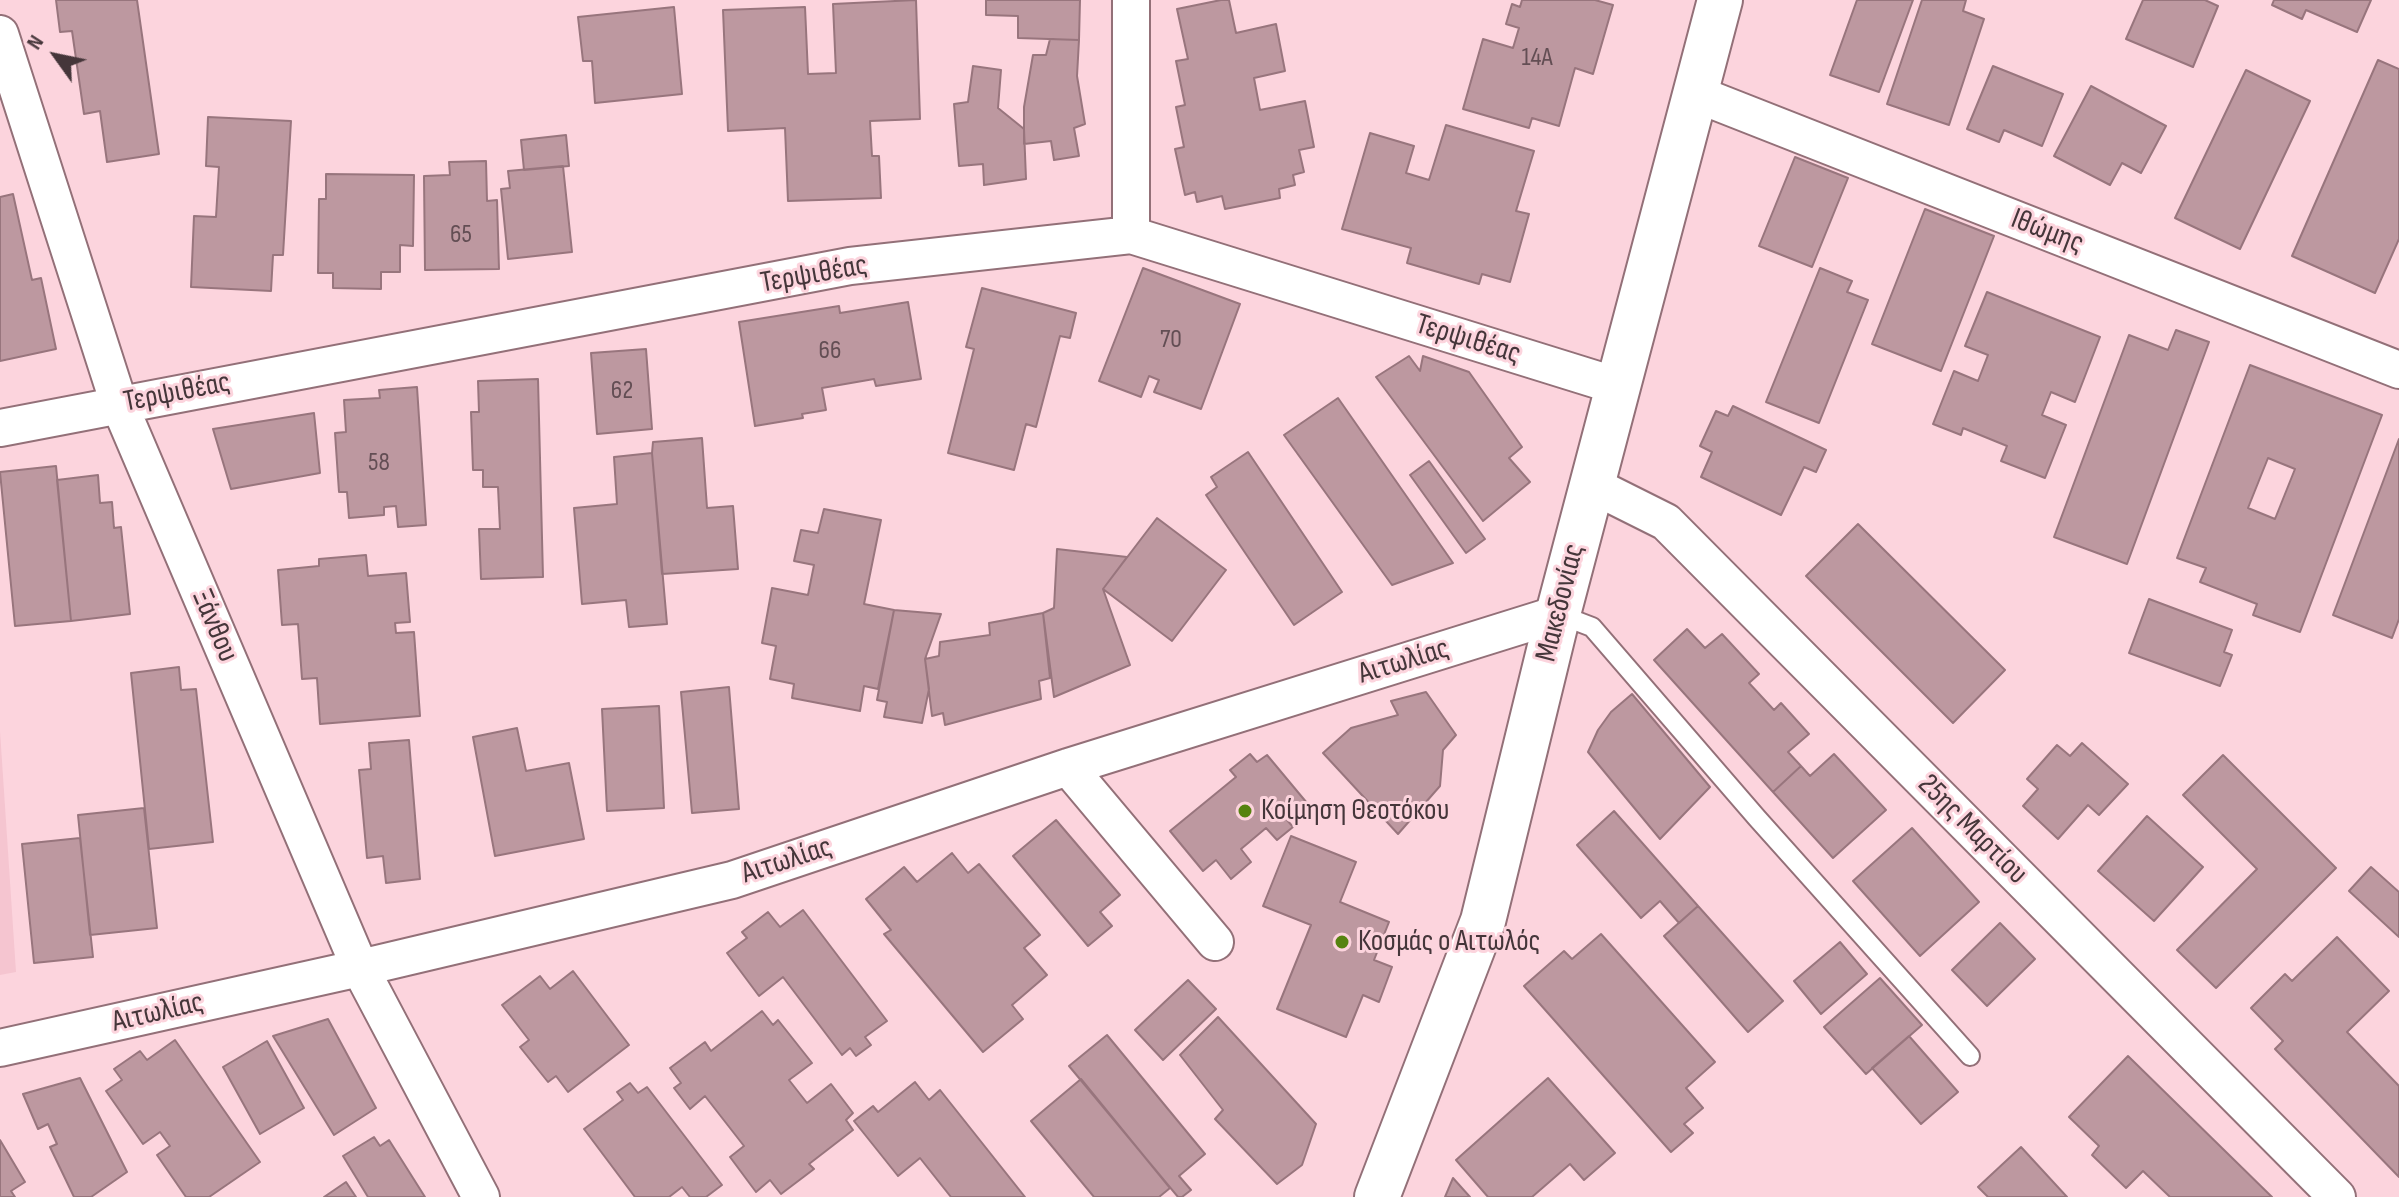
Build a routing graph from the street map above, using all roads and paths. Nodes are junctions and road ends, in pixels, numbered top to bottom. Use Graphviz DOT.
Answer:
graph roads {
  1 [pos="1131,0"];
  2 [pos="1720,0"];
  3 [pos="0,34"];
  4 [pos="1694,93"];
  5 [pos="1131,235"];
  6 [pos="2399,370"];
  7 [pos="1617,386"];
  8 [pos="119,404"];
  9 [pos="0,428"];
  10 [pos="1592,485"];
  11 [pos="1558,614"];
  12 [pos="1068,767"];
  13 [pos="1215,942"];
  14 [pos="360,968"];
  15 [pos="0,1048"];
  16 [pos="1970,1056"];
  17 [pos="481,1197"];
  18 [pos="1377,1197"];
  19 [pos="2337,1197"];
  1 -- 5 [label="street"];
  2 -- 4 [label="street, Μακεδονίας"];
  3 -- 8 [label="street, Ξάνθου"];
  4 -- 6 [label="street, Ιθώμης"];
  4 -- 7 [label="street, Μακεδονίας"];
  5 -- 7 [label="street, Τερψιθέας"];
  5 -- 8 [label="street, Τερψιθέας"];
  7 -- 10 [label="street, Μακεδονίας"];
  8 -- 9 [label="street, Τερψιθέας"];
  8 -- 14 [label="street, Ξάνθου"];
  10 -- 11 [label="street, Μακεδονίας"];
  10 -- 19 [label="street, 25ης Μαρτίου"];
  11 -- 12 [label="street, Αιτωλίας"];
  11 -- 16 [label="lane"];
  11 -- 18 [label="street, Μακεδονίας"];
  12 -- 13 [label="street"];
  12 -- 14 [label="street, Αιτωλίας"];
  14 -- 15 [label="street, Αιτωλίας"];
  14 -- 17 [label="street, Ξάνθου"];
}
